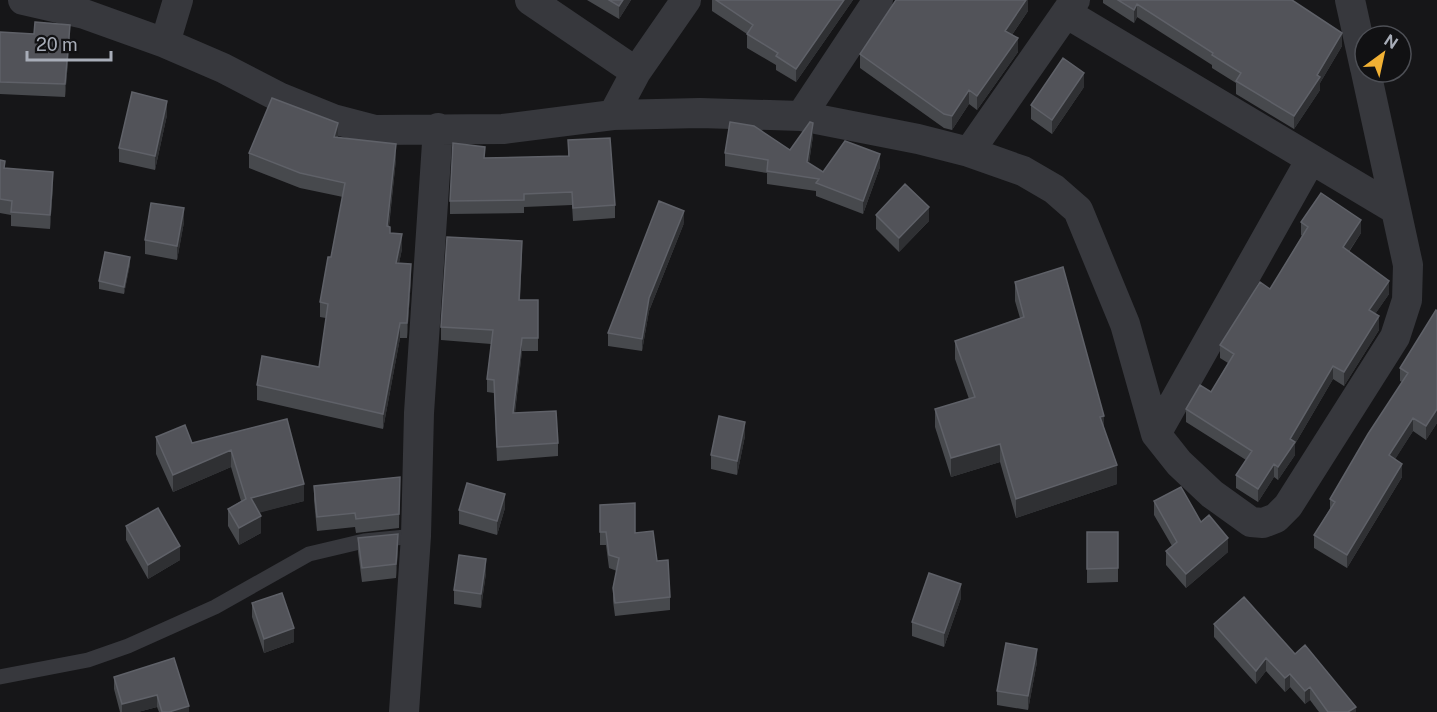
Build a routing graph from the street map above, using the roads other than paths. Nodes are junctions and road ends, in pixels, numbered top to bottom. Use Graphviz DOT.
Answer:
graph roads {
  1 [pos="23,0"];
  2 [pos="178,0"];
  3 [pos="530,0"];
  4 [pos="686,0"];
  5 [pos="878,0"];
  6 [pos="1345,4"];
  7 [pos="1070,7"];
  8 [pos="1353,30"];
  9 [pos="165,43"];
  10 [pos="636,72"];
  11 [pos="1368,84"];
  12 [pos="613,115"];
  13 [pos="801,116"];
  14 [pos="438,128"];
  15 [pos="969,152"];
  16 [pos="1310,161"];
  17 [pos="1395,209"];
  18 [pos="1156,434"];
  19 [pos="416,536"];
  20 [pos="0,677"];
  21 [pos="404,712"];
  1 -- 9 [label="street"];
  2 -- 9 [label="street"];
  3 -- 10 [label="street"];
  4 -- 10 [label="street"];
  5 -- 13 [label="street"];
  6 -- 8 [label="street"];
  7 -- 15 [label="street"];
  7 -- 16 [label="street"];
  9 -- 14 [label="street"];
  10 -- 12 [label="street"];
  11 -- 17 [label="street"];
  12 -- 13 [label="street"];
  12 -- 14 [label="street"];
  13 -- 15 [label="street"];
  14 -- 19 [label="street"];
  15 -- 18 [label="street"];
  16 -- 17 [label="street"];
  16 -- 18 [label="street"];
  17 -- 18 [label="street"];
  19 -- 20 [label="lane"];
  19 -- 21 [label="street"];
}
